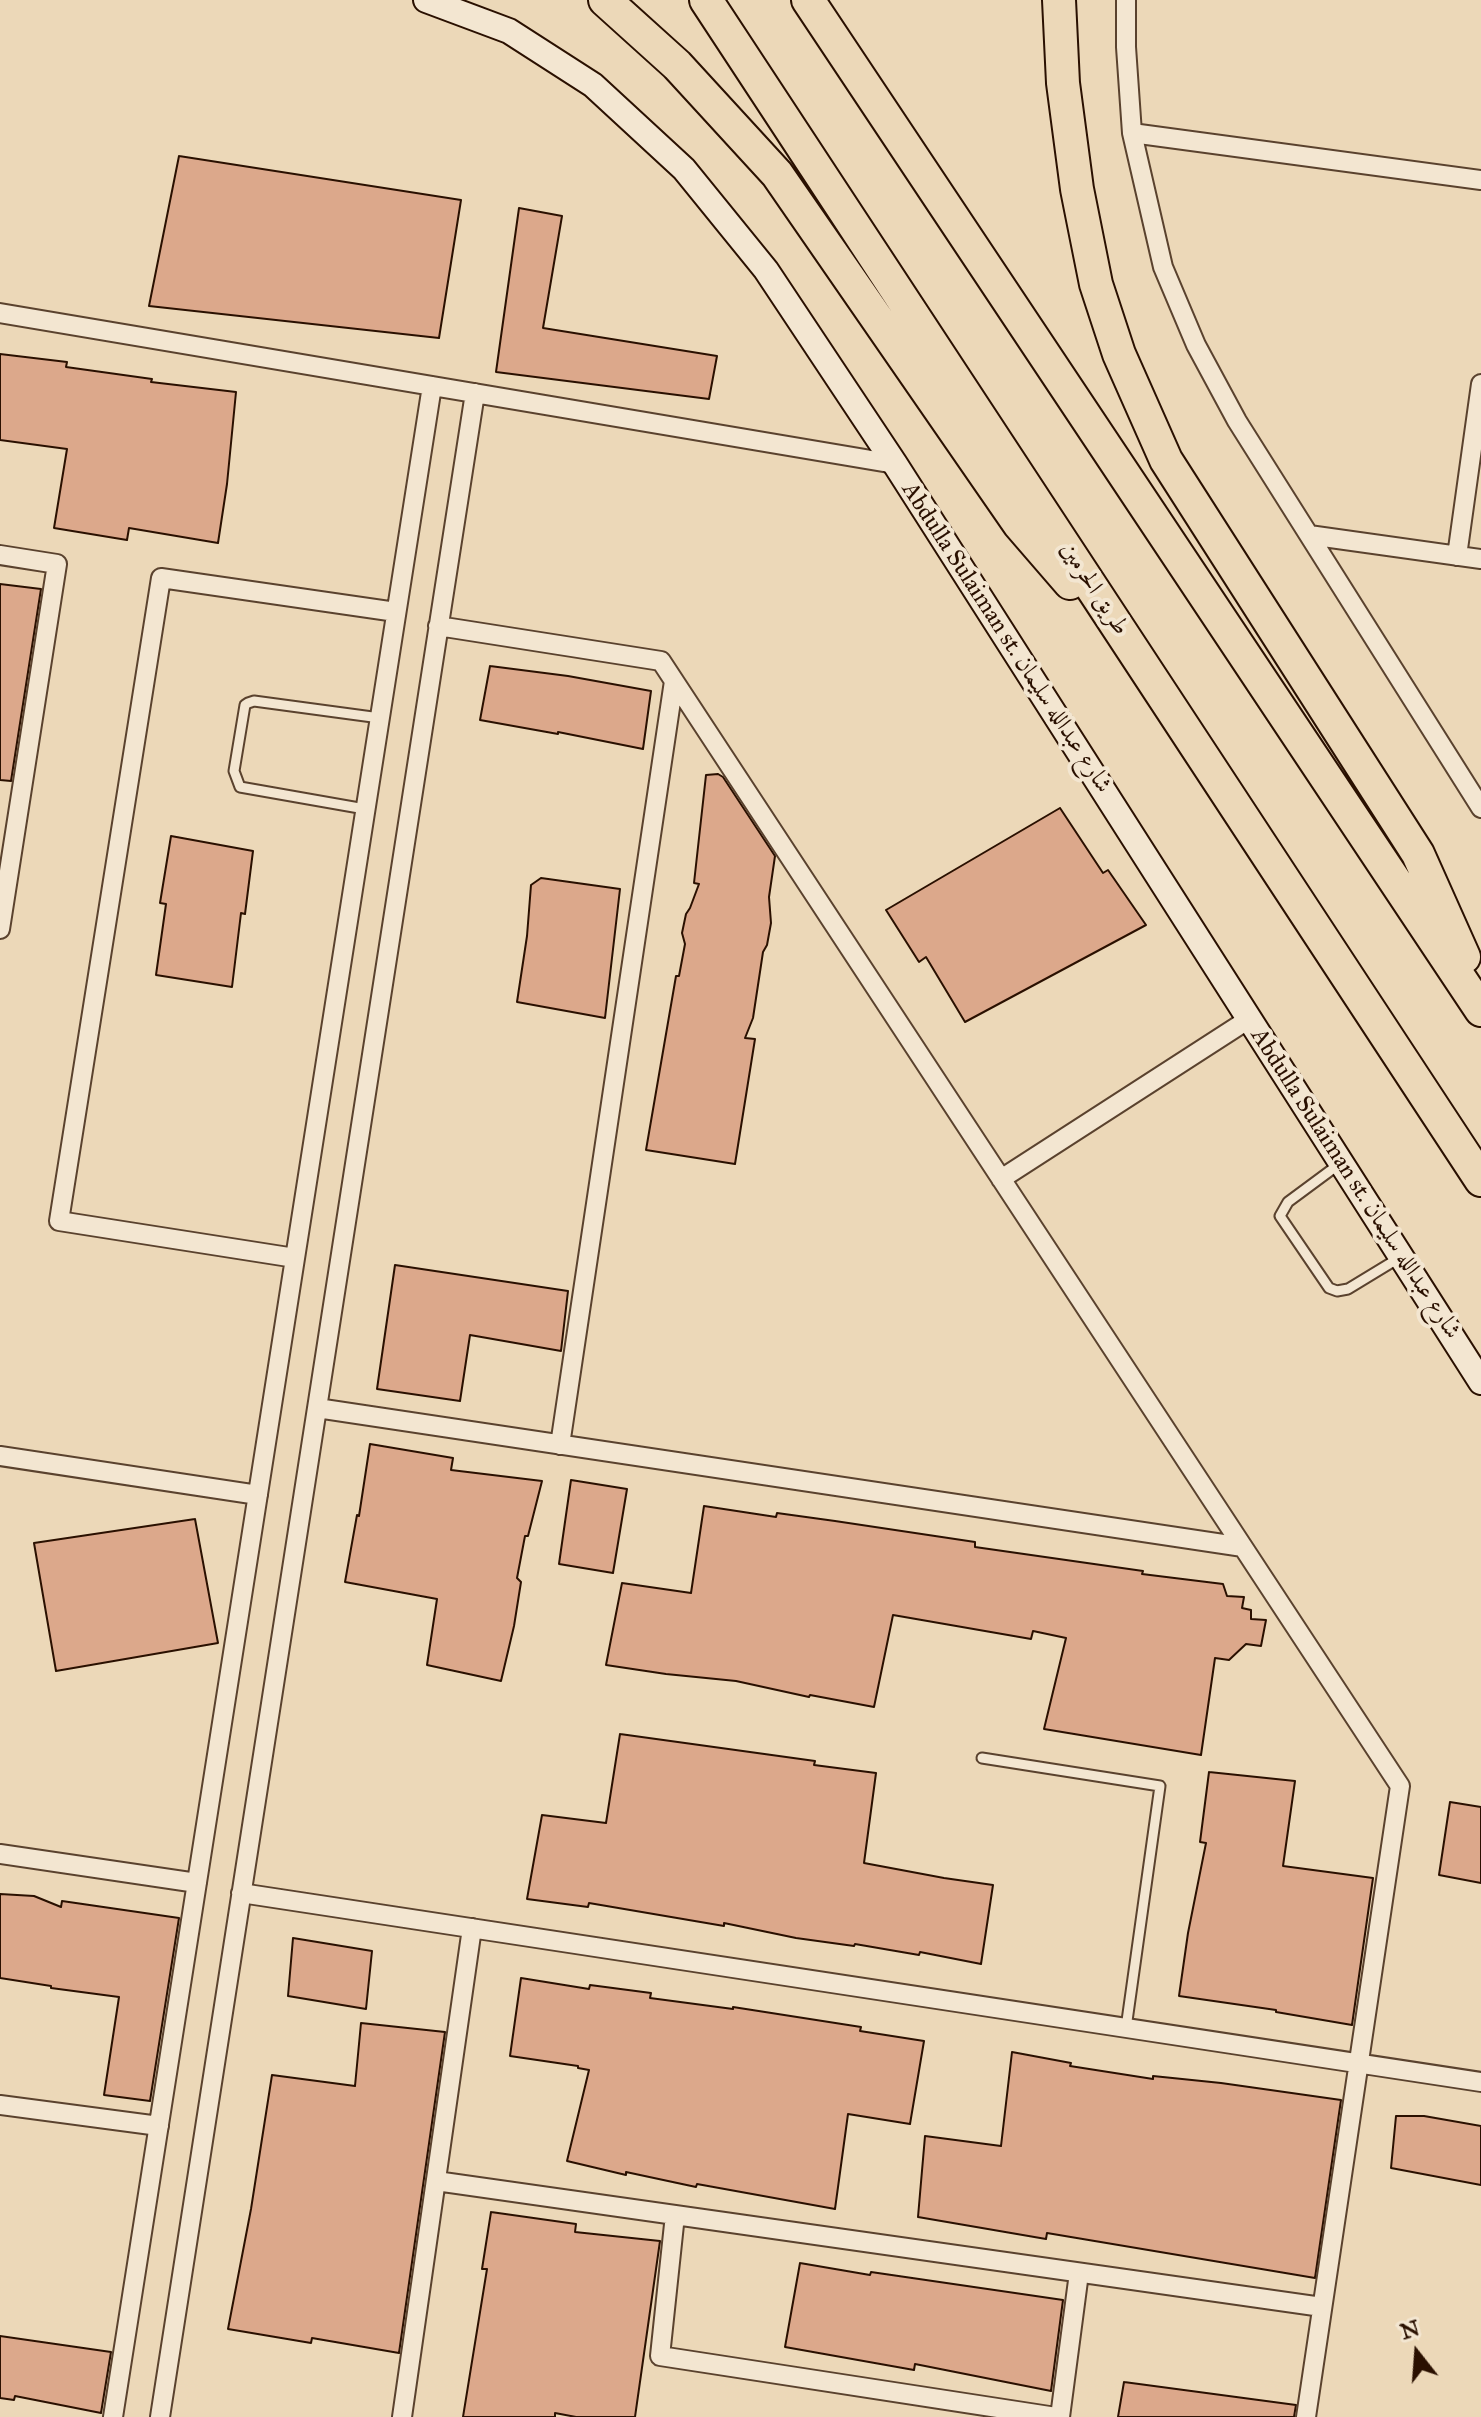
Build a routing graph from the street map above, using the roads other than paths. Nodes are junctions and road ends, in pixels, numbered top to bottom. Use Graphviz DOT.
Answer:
graph roads {
  1 [pos="426,0"];
  2 [pos="605,0"];
  3 [pos="706,0"];
  4 [pos="808,0"];
  5 [pos="1059,0"];
  6 [pos="1126,0"];
  7 [pos="1132,133"];
  8 [pos="1481,180"];
  9 [pos="0,313"];
  10 [pos="1481,384"];
  11 [pos="432,386"];
  12 [pos="475,393"];
  13 [pos="895,464"];
  14 [pos="1309,535"];
  15 [pos="0,555"];
  16 [pos="1457,556"];
  17 [pos="1481,559"];
  18 [pos="396,612"];
  19 [pos="438,626"];
  20 [pos="1153,679"];
  21 [pos="674,681"];
  22 [pos="380,718"];
  23 [pos="1481,808"];
  24 [pos="365,809"];
  25 [pos="0,929"];
  26 [pos="1481,996"];
  27 [pos="1481,1010"];
  28 [pos="1249,1019"];
  29 [pos="1341,1163"];
  30 [pos="1001,1179"];
  31 [pos="1481,1180"];
  32 [pos="1401,1257"];
  33 [pos="295,1258"];
  34 [pos="1481,1382"];
  35 [pos="317,1408"];
  36 [pos="560,1445"];
  37 [pos="0,1456"];
  38 [pos="258,1495"];
  39 [pos="1243,1547"];
  40 [pos="982,1758"];
  41 [pos="0,1854"];
  42 [pos="197,1883"];
  43 [pos="241,1893"];
  44 [pos="472,1928"];
  45 [pos="1126,2028"];
  46 [pos="1359,2063"];
  47 [pos="1481,2082"];
  48 [pos="0,2105"];
  49 [pos="159,2126"];
  50 [pos="436,2181"];
  51 [pos="675,2215"];
  52 [pos="1079,2273"];
  53 [pos="1322,2307"];
  54 [pos="113,2417"];
  55 [pos="160,2417"];
  56 [pos="402,2417"];
  57 [pos="1058,2417"];
  58 [pos="1306,2417"];
  1 -- 13 [label="main road, Abdulla Sulaiman st. شارع عبدالله سليمان"];
  2 -- 20 [label="highway"];
  3 -- 20 [label="highway, طريق الحرمين"];
  4 -- 27 [label="highway"];
  5 -- 26 [label="highway"];
  6 -- 7 [label="street"];
  7 -- 8 [label="street"];
  7 -- 14 [label="street"];
  9 -- 11 [label="street"];
  10 -- 16 [label="street"];
  11 -- 12 [label="street"];
  11 -- 18 [label="street"];
  12 -- 13 [label="street"];
  12 -- 19 [label="street"];
  13 -- 28 [label="main road, Abdulla Sulaiman st. شارع عبدالله سليمان"];
  14 -- 16 [label="street"];
  14 -- 23 [label="street"];
  15 -- 25 [label="street"];
  16 -- 17 [label="street"];
  18 -- 22 [label="street"];
  18 -- 33 [label="street"];
  19 -- 21 [label="street"];
  19 -- 35 [label="street"];
  20 -- 31 [label="highway, طريق الحرمين"];
  21 -- 30 [label="street"];
  21 -- 36 [label="street"];
  22 -- 24 [label="street"];
  22 -- 24 [label="lane"];
  24 -- 33 [label="street"];
  28 -- 29 [label="main road, Abdulla Sulaiman st. شارع عبدالله سليمان"];
  28 -- 30 [label="street"];
  29 -- 32 [label="main road, Abdulla Sulaiman st. شارع عبدالله سليمان"];
  29 -- 32 [label="lane"];
  30 -- 39 [label="street"];
  32 -- 34 [label="main road, Abdulla Sulaiman st. شارع عبدالله سليمان"];
  33 -- 38 [label="street"];
  35 -- 36 [label="street"];
  35 -- 43 [label="street"];
  36 -- 39 [label="street"];
  37 -- 38 [label="street"];
  38 -- 42 [label="street"];
  39 -- 46 [label="street"];
  40 -- 45 [label="lane"];
  41 -- 42 [label="street"];
  42 -- 49 [label="street"];
  43 -- 44 [label="street"];
  43 -- 55 [label="street"];
  44 -- 45 [label="street"];
  44 -- 50 [label="street"];
  45 -- 46 [label="street"];
  46 -- 47 [label="street"];
  46 -- 53 [label="street"];
  48 -- 49 [label="street"];
  49 -- 54 [label="street"];
  50 -- 51 [label="street"];
  50 -- 56 [label="street"];
  51 -- 52 [label="street"];
  51 -- 57 [label="street"];
  52 -- 53 [label="street"];
  52 -- 57 [label="street"];
  53 -- 58 [label="street"];
}
